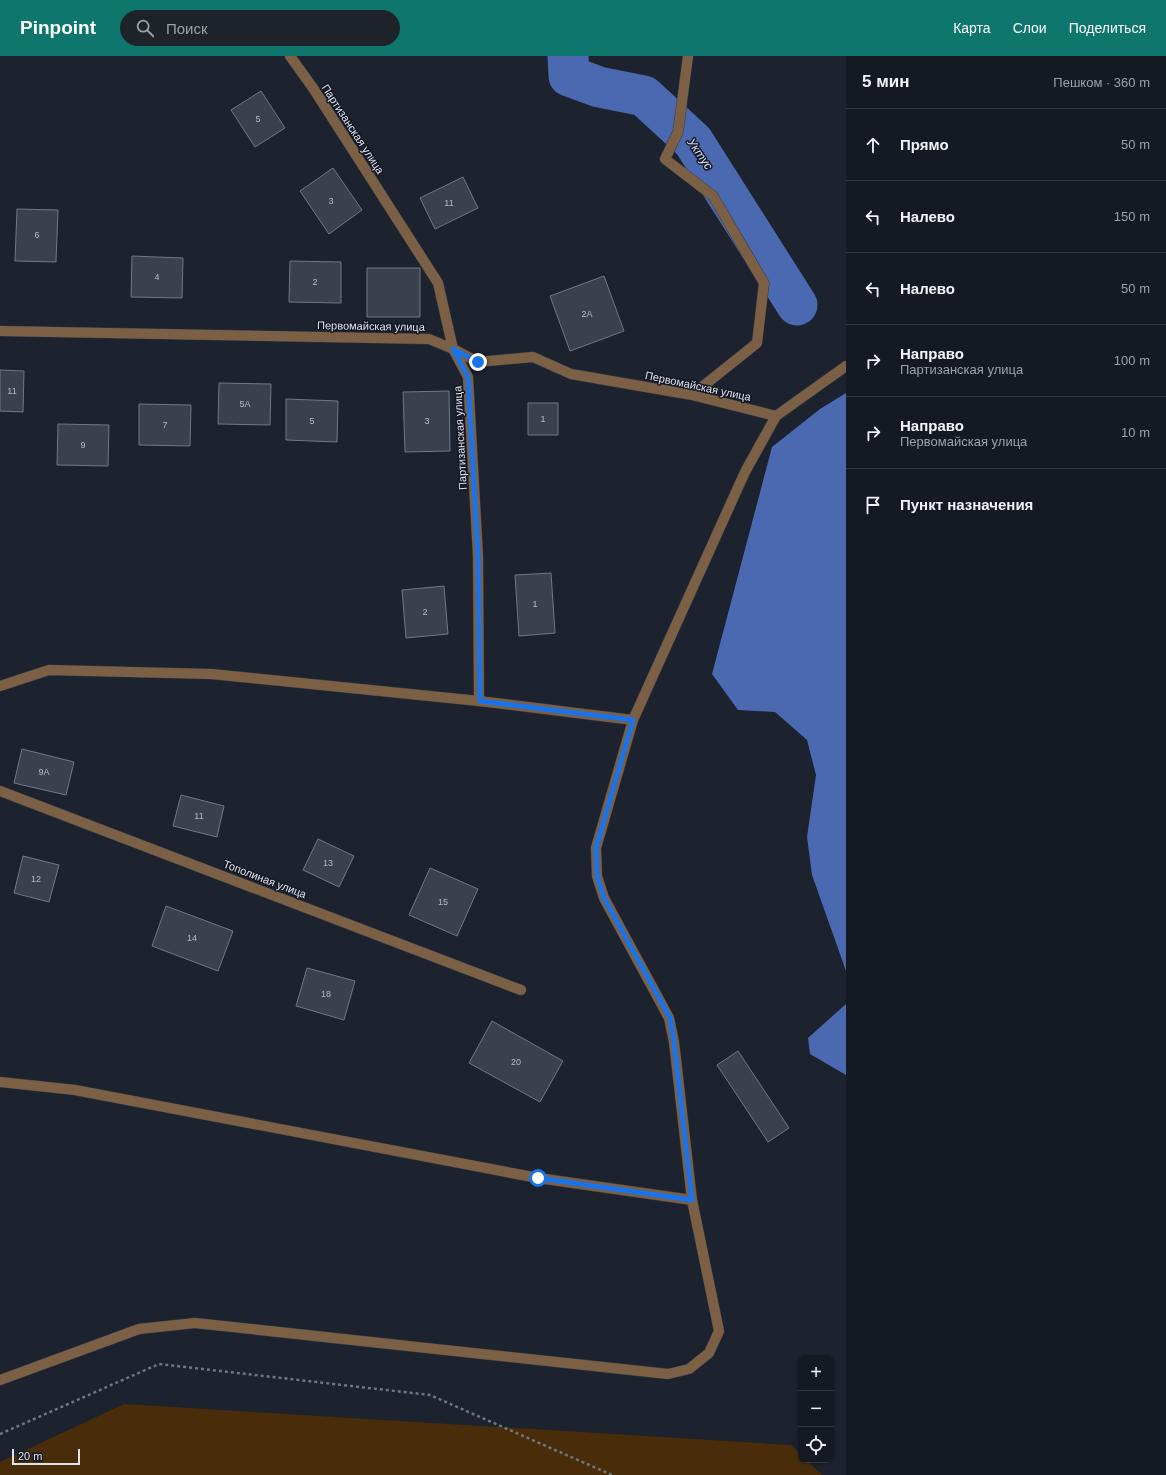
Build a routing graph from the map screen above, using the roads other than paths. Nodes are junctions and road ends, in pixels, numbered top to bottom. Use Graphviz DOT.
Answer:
graph roads {
  1 [pos="290,56"];
  2 [pos="688,56"];
  3 [pos="0,331"];
  4 [pos="453,349"];
  5 [pos="846,366"];
  6 [pos="692,395"];
  7 [pos="776,416"];
  8 [pos="0,686"];
  9 [pos="480,701"];
  10 [pos="633,720"];
  11 [pos="0,791"];
  12 [pos="521,990"];
  13 [pos="0,1082"];
  14 [pos="692,1200"];
  15 [pos="0,1380"];
  1 -- 4 [label="street, Партизанская улица"];
  2 -- 6 [label="street"];
  3 -- 4 [label="street, Первомайская улица"];
  4 -- 6 [label="street, Первомайская улица"];
  4 -- 9 [label="street, Партизанская улица"];
  5 -- 7 [label="street"];
  6 -- 7 [label="street, Первомайская улица"];
  7 -- 10 [label="street"];
  8 -- 9 [label="street"];
  9 -- 10 [label="street"];
  10 -- 14 [label="street"];
  11 -- 12 [label="street, Тополиная улица"];
  13 -- 14 [label="street"];
  14 -- 15 [label="street"];
}
